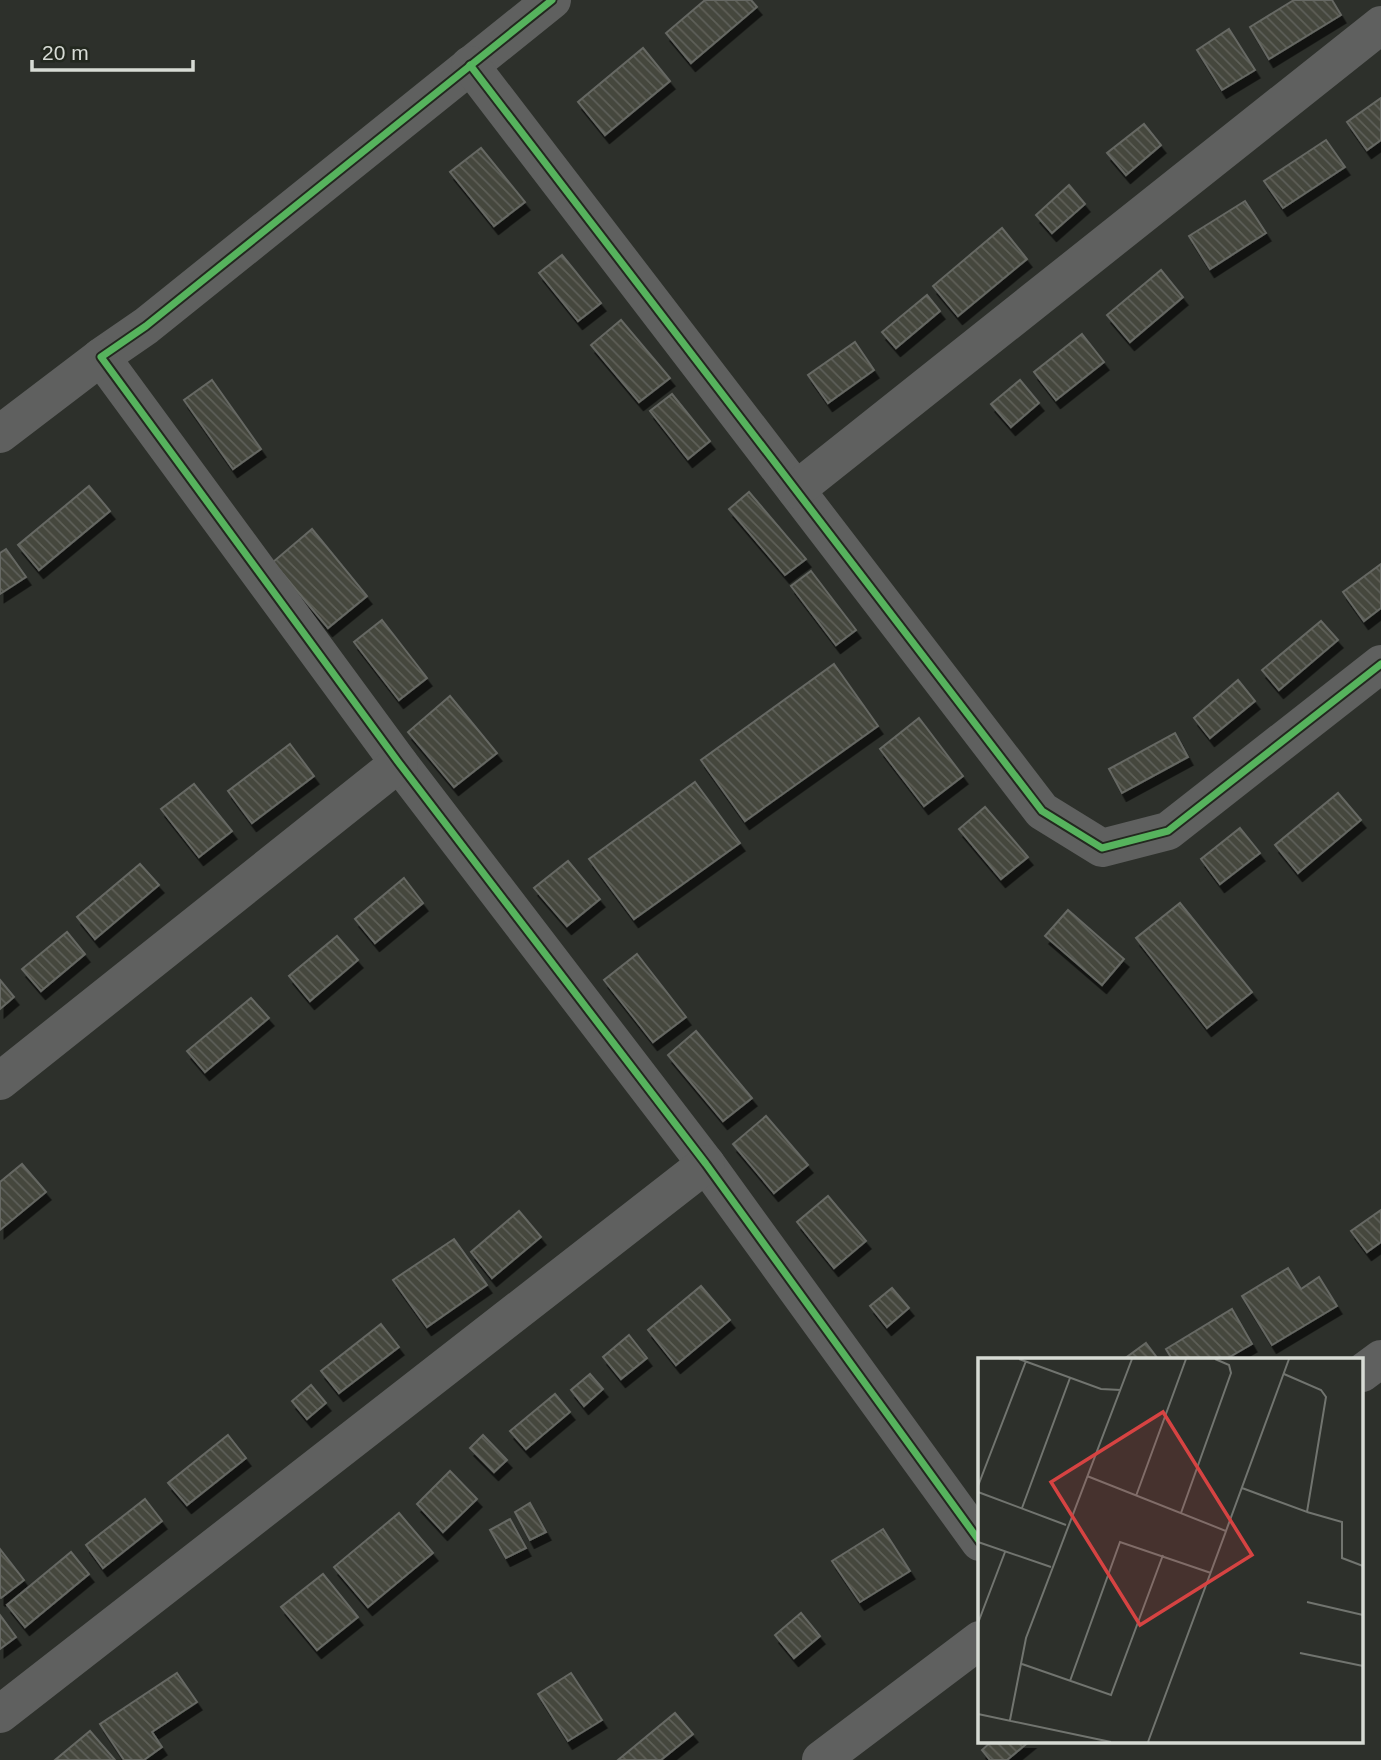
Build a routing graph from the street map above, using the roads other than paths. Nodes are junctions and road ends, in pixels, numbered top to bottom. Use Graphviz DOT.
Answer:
graph roads {
  1 [pos="552,0"];
  2 [pos="1381,25"];
  3 [pos="470,65"];
  4 [pos="101,357"];
  5 [pos="0,434"];
  6 [pos="796,490"];
  7 [pos="1381,664"];
  8 [pos="399,763"];
  9 [pos="0,1081"];
  10 [pos="706,1164"];
  11 [pos="1381,1359"];
  12 [pos="1364,1372"];
  13 [pos="978,1539"];
  14 [pos="978,1642"];
  15 [pos="0,1714"];
  16 [pos="821,1760"];
  1 -- 3 [label="street"];
  2 -- 6 [label="street"];
  3 -- 4 [label="street"];
  3 -- 6 [label="street"];
  4 -- 5 [label="street"];
  4 -- 8 [label="street"];
  6 -- 7 [label="street"];
  8 -- 9 [label="street"];
  8 -- 10 [label="street"];
  10 -- 13 [label="street"];
  10 -- 15 [label="street"];
  11 -- 12 [label="street"];
  14 -- 16 [label="street"];
}
